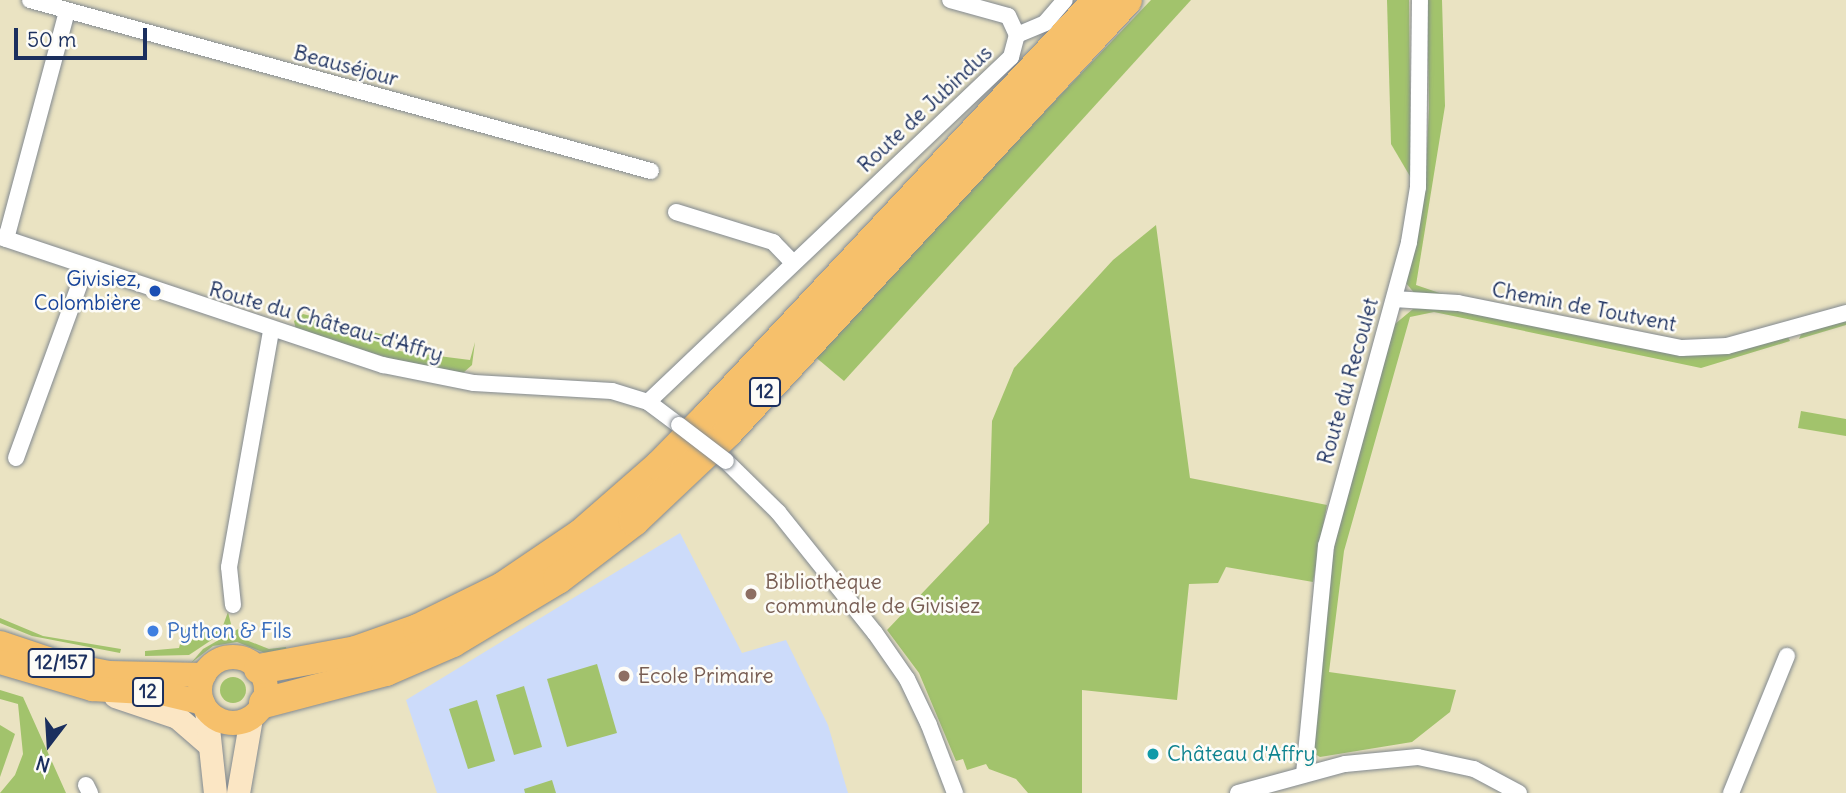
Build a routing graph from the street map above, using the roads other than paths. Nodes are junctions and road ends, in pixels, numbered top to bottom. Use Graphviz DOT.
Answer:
graph roads {
  1 [pos="30,0"];
  2 [pos="950,0"];
  3 [pos="1065,0"];
  4 [pos="1098,0"];
  5 [pos="1127,0"];
  6 [pos="1420,0"];
  7 [pos="66,11"];
  8 [pos="1017,36"];
  9 [pos="651,171"];
  10 [pos="676,212"];
  11 [pos="3,238"];
  12 [pos="792,262"];
  13 [pos="86,267"];
  14 [pos="1394,299"];
  15 [pos="1846,313"];
  16 [pos="271,331"];
  17 [pos="648,402"];
  18 [pos="16,458"];
  19 [pos="233,604"];
  20 [pos="0,643"];
  21 [pos="1787,656"];
  22 [pos="0,662"];
  23 [pos="259,670"];
  24 [pos="204,675"];
  25 [pos="92,690"];
  26 [pos="205,706"];
  27 [pos="258,710"];
  28 [pos="208,744"];
  29 [pos="1304,774"];
  30 [pos="1272,788"];
  31 [pos="215,793"];
  32 [pos="238,793"];
  33 [pos="955,793"];
  34 [pos="1238,793"];
  35 [pos="1519,793"];
  36 [pos="1731,793"];
  1 -- 7 [label="street, Beauséjour"];
  2 -- 8 [label="street, Route de Jubindus"];
  3 -- 8 [label="street"];
  4 -- 23 [label="highway, 12"];
  5 -- 27 [label="highway, 12"];
  6 -- 14 [label="street, Route du Recoulet"];
  7 -- 9 [label="street, Beauséjour"];
  7 -- 11 [label="street"];
  8 -- 12 [label="street, Route de Jubindus"];
  10 -- 12 [label="street"];
  11 -- 13 [label="street, Route du Château-d'Affry"];
  12 -- 17 [label="street, Route de Jubindus"];
  13 -- 16 [label="street, Route du Château-d'Affry"];
  13 -- 18 [label="street"];
  14 -- 15 [label="street, Chemin de Toutvent"];
  14 -- 29 [label="street, Route du Recoulet"];
  16 -- 17 [label="street, Route du Château-d'Affry"];
  16 -- 19 [label="street"];
  17 -- 33 [label="street, Route du Château-d'Affry, bridge"];
  20 -- 24 [label="main road, 12/157"];
  21 -- 36 [label="street"];
  22 -- 25 [label="main road, 12/157"];
  23 -- 24 [label="main road"];
  23 -- 27 [label="main road"];
  24 -- 26 [label="main road"];
  25 -- 26 [label="main road, 12"];
  25 -- 28 [label="main road"];
  26 -- 27 [label="main road"];
  26 -- 28 [label="main road"];
  27 -- 32 [label="main road"];
  28 -- 31 [label="main road"];
  29 -- 30 [label="street"];
  29 -- 35 [label="street"];
  30 -- 34 [label="street"];
}
